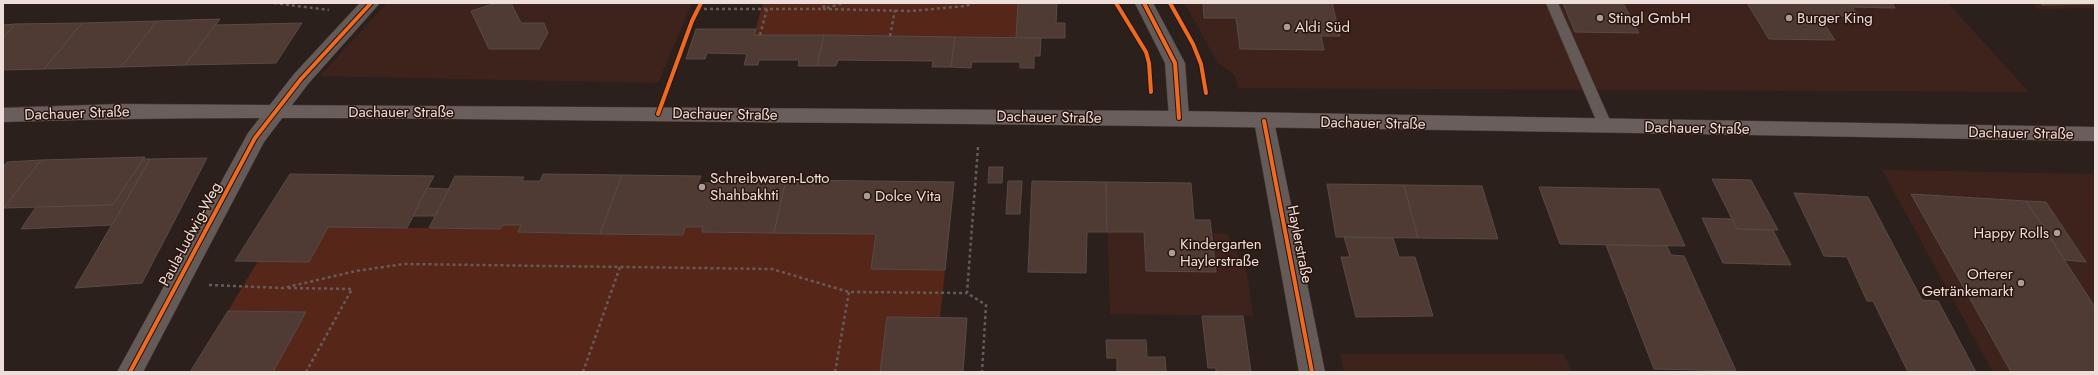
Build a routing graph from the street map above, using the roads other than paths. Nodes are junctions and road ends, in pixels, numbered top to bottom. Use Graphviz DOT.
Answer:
graph roads {
  1 [pos="1144,3"];
  2 [pos="1552,3"];
  3 [pos="366,8"];
  4 [pos="275,111"];
  5 [pos="3,115"];
  6 [pos="1180,118"];
  7 [pos="1264,120"];
  8 [pos="1606,127"];
  9 [pos="2095,134"];
  10 [pos="130,372"];
  11 [pos="1312,372"];
  1 -- 6 [label="street"];
  2 -- 8 [label="lane"];
  3 -- 4 [label="street, Paula-Ludwig-Weg"];
  4 -- 5 [label="main road, Dachauer Straße"];
  4 -- 6 [label="main road, Dachauer Straße"];
  4 -- 10 [label="street, Paula-Ludwig-Weg"];
  6 -- 7 [label="main road, Dachauer Straße"];
  7 -- 8 [label="main road, Dachauer Straße"];
  7 -- 11 [label="street, Haylerstraße"];
  8 -- 9 [label="main road, Dachauer Straße"];
}
